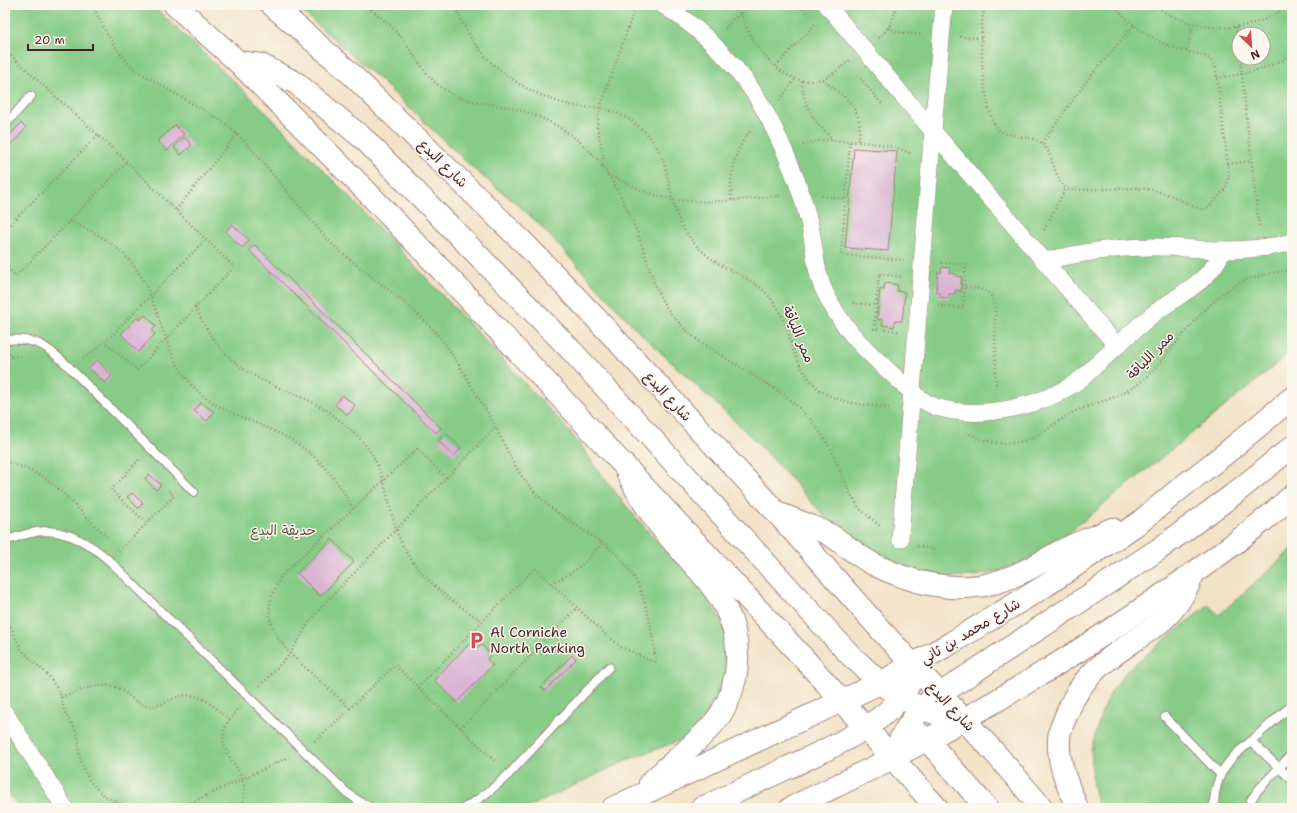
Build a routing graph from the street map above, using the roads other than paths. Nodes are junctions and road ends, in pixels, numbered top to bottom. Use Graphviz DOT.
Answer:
graph roads {
  1 [pos="175,5"];
  2 [pos="272,5"];
  3 [pos="663,5"];
  4 [pos="827,5"];
  5 [pos="944,5"];
  6 [pos="238,62"];
  7 [pos="30,96"];
  8 [pos="5,125"];
  9 [pos="933,129"];
  10 [pos="1292,242"];
  11 [pos="1223,250"];
  12 [pos="1039,255"];
  13 [pos="5,340"];
  14 [pos="1118,346"];
  15 [pos="912,393"];
  16 [pos="1292,398"];
  17 [pos="1292,446"];
  18 [pos="624,465"];
  19 [pos="194,492"];
  20 [pos="1292,496"];
  21 [pos="777,513"];
  22 [pos="1140,522"];
  23 [pos="900,539"];
  24 [pos="5,541"];
  25 [pos="1193,574"];
  26 [pos="913,665"];
  27 [pos="609,667"];
  28 [pos="880,682"];
  29 [pos="940,694"];
  30 [pos="841,701"];
  31 [pos="895,704"];
  32 [pos="1292,705"];
  33 [pos="922,708"];
  34 [pos="5,713"];
  35 [pos="1165,717"];
  36 [pos="964,719"];
  37 [pos="908,724"];
  38 [pos="866,728"];
  39 [pos="927,740"];
  40 [pos="1250,741"];
  41 [pos="1292,754"];
  42 [pos="892,758"];
  43 [pos="1278,768"];
  44 [pos="1220,774"];
  45 [pos="1292,780"];
  46 [pos="632,798"];
  47 [pos="65,808"];
  48 [pos="372,808"];
  49 [pos="464,808"];
  50 [pos="613,808"];
  51 [pos="702,808"];
  52 [pos="791,808"];
  53 [pos="937,808"];
  54 [pos="987,808"];
  55 [pos="1042,808"];
  56 [pos="1077,808"];
  57 [pos="1214,808"];
  58 [pos="1250,808"];
  1 -- 6 [label="main road"];
  2 -- 21 [label="main road, شارع البدع"];
  3 -- 15 [label="street"];
  4 -- 9 [label="street"];
  5 -- 9 [label="street"];
  6 -- 18 [label="main road"];
  6 -- 28 [label="main road"];
  7 -- 8 [label="lane"];
  9 -- 12 [label="street"];
  9 -- 15 [label="street"];
  10 -- 11 [label="street"];
  11 -- 12 [label="street"];
  11 -- 14 [label="street"];
  12 -- 14 [label="street"];
  13 -- 19 [label="lane"];
  14 -- 15 [label="street"];
  15 -- 23 [label="street"];
  16 -- 22 [label="main road, شارع محمد بن ثاني"];
  17 -- 29 [label="main road"];
  18 -- 30 [label="main road"];
  18 -- 46 [label="main road"];
  20 -- 25 [label="main road"];
  21 -- 22 [label="main road"];
  21 -- 26 [label="main road, شارع البدع"];
  22 -- 26 [label="main road, شارع محمد بن ثاني"];
  24 -- 48 [label="lane"];
  25 -- 36 [label="main road"];
  25 -- 56 [label="main road"];
  26 -- 28 [label="main road, شارع محمد بن ثاني"];
  26 -- 29 [label="main road, شارع البدع"];
  26 -- 31 [label="main road"];
  27 -- 49 [label="lane"];
  28 -- 30 [label="main road, شارع محمد بن ثاني"];
  28 -- 31 [label="main road"];
  29 -- 33 [label="main road"];
  29 -- 36 [label="main road, شارع البدع"];
  30 -- 31 [label="main road"];
  30 -- 38 [label="main road"];
  30 -- 46 [label="main road, شارع محمد بن ثاني"];
  31 -- 33 [label="main road"];
  31 -- 37 [label="main road"];
  31 -- 38 [label="main road"];
  32 -- 40 [label="lane"];
  33 -- 36 [label="main road"];
  33 -- 37 [label="main road"];
  34 -- 47 [label="street"];
  35 -- 44 [label="lane"];
  36 -- 39 [label="main road"];
  36 -- 55 [label="main road, شارع البدع"];
  37 -- 39 [label="main road"];
  37 -- 42 [label="main road"];
  38 -- 42 [label="main road"];
  38 -- 51 [label="main road"];
  39 -- 42 [label="main road"];
  39 -- 54 [label="main road"];
  40 -- 43 [label="lane"];
  40 -- 44 [label="lane"];
  41 -- 43 [label="lane"];
  42 -- 52 [label="main road"];
  42 -- 53 [label="main road"];
  43 -- 45 [label="lane"];
  43 -- 58 [label="lane"];
  44 -- 57 [label="lane"];
  46 -- 50 [label="main road, شارع محمد بن ثاني"];
}
